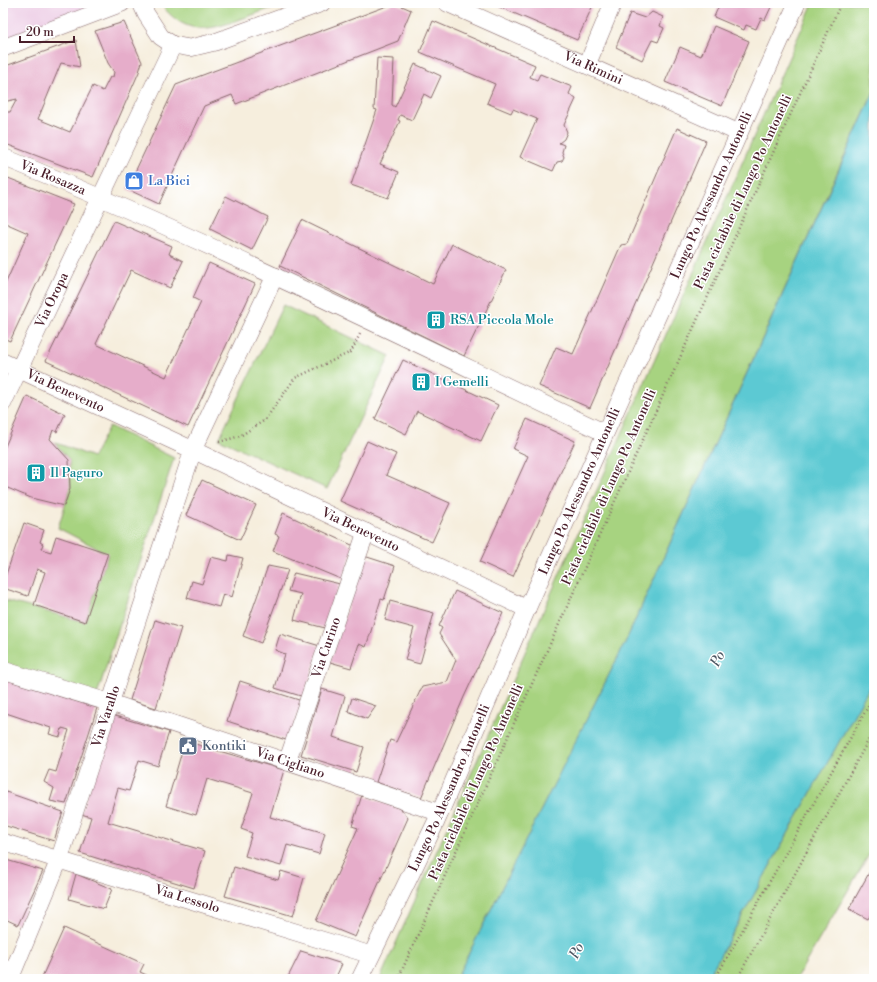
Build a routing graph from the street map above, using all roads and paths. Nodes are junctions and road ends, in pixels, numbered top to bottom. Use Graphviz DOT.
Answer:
graph roads {
  1 [pos="122,3"];
  2 [pos="141,3"];
  3 [pos="322,3"];
  4 [pos="447,3"];
  5 [pos="613,3"];
  6 [pos="797,3"];
  7 [pos="841,3"];
  8 [pos="173,45"];
  9 [pos="3,48"];
  10 [pos="586,65"];
  11 [pos="739,133"];
  12 [pos="3,157"];
  13 [pos="102,198"];
  14 [pos="275,276"];
  15 [pos="367,320"];
  16 [pos="3,362"];
  17 [pos="19,370"];
  18 [pos="3,403"];
  19 [pos="606,433"];
  20 [pos="194,450"];
  21 [pos="366,532"];
  22 [pos="527,609"];
  23 [pos="3,670"];
  24 [pos="874,696"];
  25 [pos="110,703"];
  26 [pos="874,730"];
  27 [pos="287,762"];
  28 [pos="440,813"];
  29 [pos="3,842"];
  30 [pos="59,860"];
  31 [pos="371,955"];
  32 [pos="10,979"];
  33 [pos="360,979"];
  34 [pos="398,979"];
  35 [pos="716,979"];
  36 [pos="737,979"];
  1 -- 9 [label="street"];
  2 -- 8 [label="street"];
  3 -- 8 [label="street"];
  4 -- 10 [label="street, Via Rimini"];
  5 -- 10 [label="street"];
  6 -- 11 [label="street, Lungo Po Alessandro Antonelli"];
  7 -- 34 [label="path, Pista ciclabile di Lungo Po Antonelli"];
  8 -- 13 [label="street, Via Oropa"];
  10 -- 11 [label="street, Via Rimini"];
  11 -- 19 [label="street, Lungo Po Alessandro Antonelli"];
  12 -- 13 [label="street, Via Rosazza"];
  13 -- 14 [label="street"];
  13 -- 17 [label="street, Via Oropa"];
  14 -- 15 [label="street"];
  14 -- 20 [label="street"];
  15 -- 19 [label="street"];
  15 -- 20 [label="path"];
  16 -- 17 [label="street, Via Benevento"];
  17 -- 18 [label="street, Via Oropa"];
  17 -- 20 [label="street, Via Benevento"];
  19 -- 22 [label="street, Lungo Po Alessandro Antonelli"];
  20 -- 21 [label="street, Via Benevento"];
  20 -- 25 [label="street, Via Varallo"];
  21 -- 22 [label="street, Via Benevento"];
  21 -- 27 [label="street, Via Curino"];
  22 -- 28 [label="street, Lungo Po Alessandro Antonelli"];
  23 -- 25 [label="street, Via Cigliano"];
  24 -- 35 [label="path"];
  25 -- 27 [label="street, Via Cigliano"];
  25 -- 30 [label="street, Via Varallo"];
  26 -- 36 [label="path"];
  27 -- 28 [label="street, Via Cigliano"];
  28 -- 31 [label="street, Lungo Po Alessandro Antonelli"];
  29 -- 30 [label="street, Via Lessolo"];
  30 -- 31 [label="street, Via Lessolo"];
  30 -- 32 [label="street, Via Varallo"];
  31 -- 33 [label="street, Lungo Po Alessandro Antonelli"];
}
